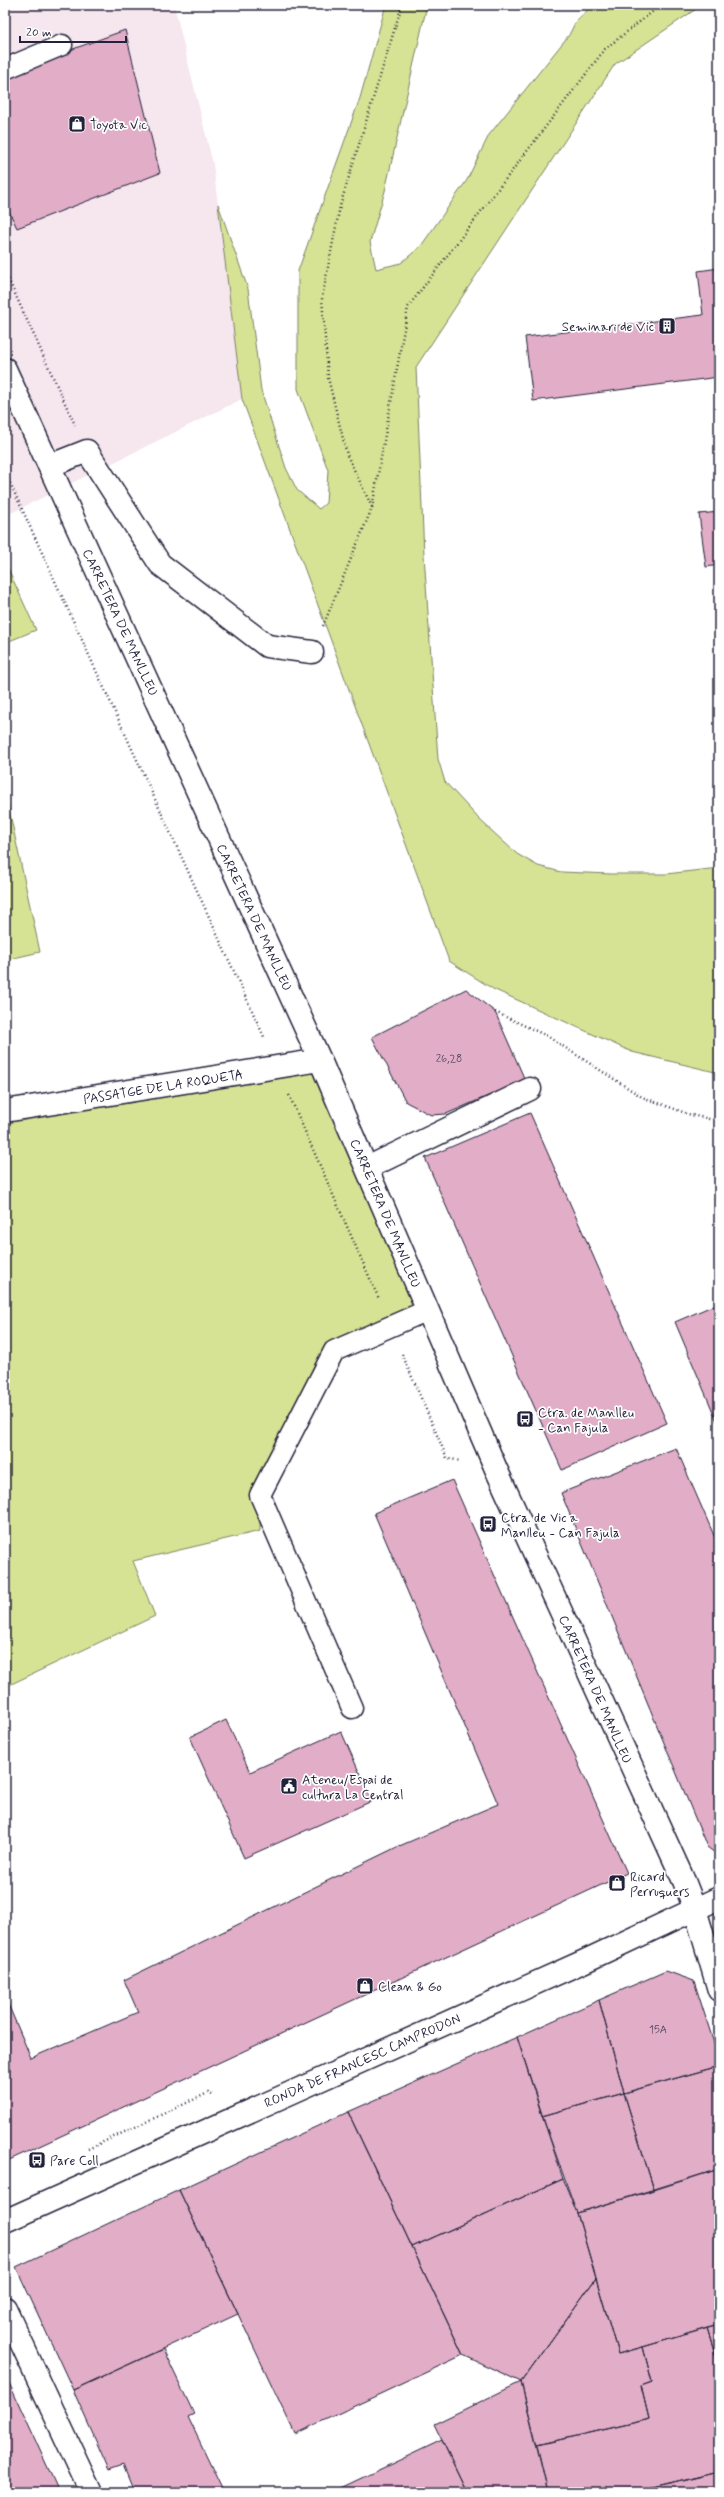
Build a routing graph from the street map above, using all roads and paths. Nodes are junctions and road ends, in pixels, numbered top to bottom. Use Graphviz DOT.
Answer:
graph roads {
  1 [pos="402,5"];
  2 [pos="661,5"];
  3 [pos="62,45"];
  4 [pos="5,69"];
  5 [pos="5,272"];
  6 [pos="5,369"];
  7 [pos="87,451"];
  8 [pos="49,466"];
  9 [pos="5,472"];
  10 [pos="372,508"];
  11 [pos="312,652"];
  12 [pos="495,1012"];
  13 [pos="320,1060"];
  14 [pos="277,1067"];
  15 [pos="530,1089"];
  16 [pos="5,1111"];
  17 [pos="719,1121"];
  18 [pos="367,1168"];
  19 [pos="428,1310"];
  20 [pos="390,1326"];
  21 [pos="496,1469"];
  22 [pos="352,1708"];
  23 [pos="719,1898"];
  24 [pos="696,1909"];
  25 [pos="719,1990"];
  26 [pos="5,2221"];
  27 [pos="5,2308"];
  28 [pos="90,2492"];
  1 -- 10 [label="path"];
  2 -- 10 [label="path"];
  3 -- 4 [label="lane"];
  5 -- 7 [label="path"];
  6 -- 8 [label="street, CARRETERA DE MANLLEU"];
  7 -- 8 [label="street"];
  7 -- 11 [label="street"];
  8 -- 13 [label="street, CARRETERA DE MANLLEU"];
  9 -- 14 [label="path"];
  10 -- 11 [label="path"];
  12 -- 17 [label="path"];
  13 -- 14 [label="street, PASSATGE DE LA ROQUETA"];
  13 -- 18 [label="street, CARRETERA DE MANLLEU"];
  14 -- 16 [label="street, PASSATGE DE LA ROQUETA"];
  14 -- 20 [label="path"];
  15 -- 18 [label="street"];
  18 -- 19 [label="street, CARRETERA DE MANLLEU"];
  19 -- 20 [label="lane"];
  19 -- 21 [label="street, CARRETERA DE MANLLEU"];
  20 -- 21 [label="path"];
  20 -- 22 [label="lane"];
  21 -- 24 [label="street, CARRETERA DE MANLLEU"];
  23 -- 24 [label="street, RONDA DE FRANCESC CAMPRODON"];
  24 -- 25 [label="street, CARRETERA DE MANLLEU"];
  24 -- 26 [label="street, RONDA DE FRANCESC CAMPRODON"];
  27 -- 28 [label="street"];
}
